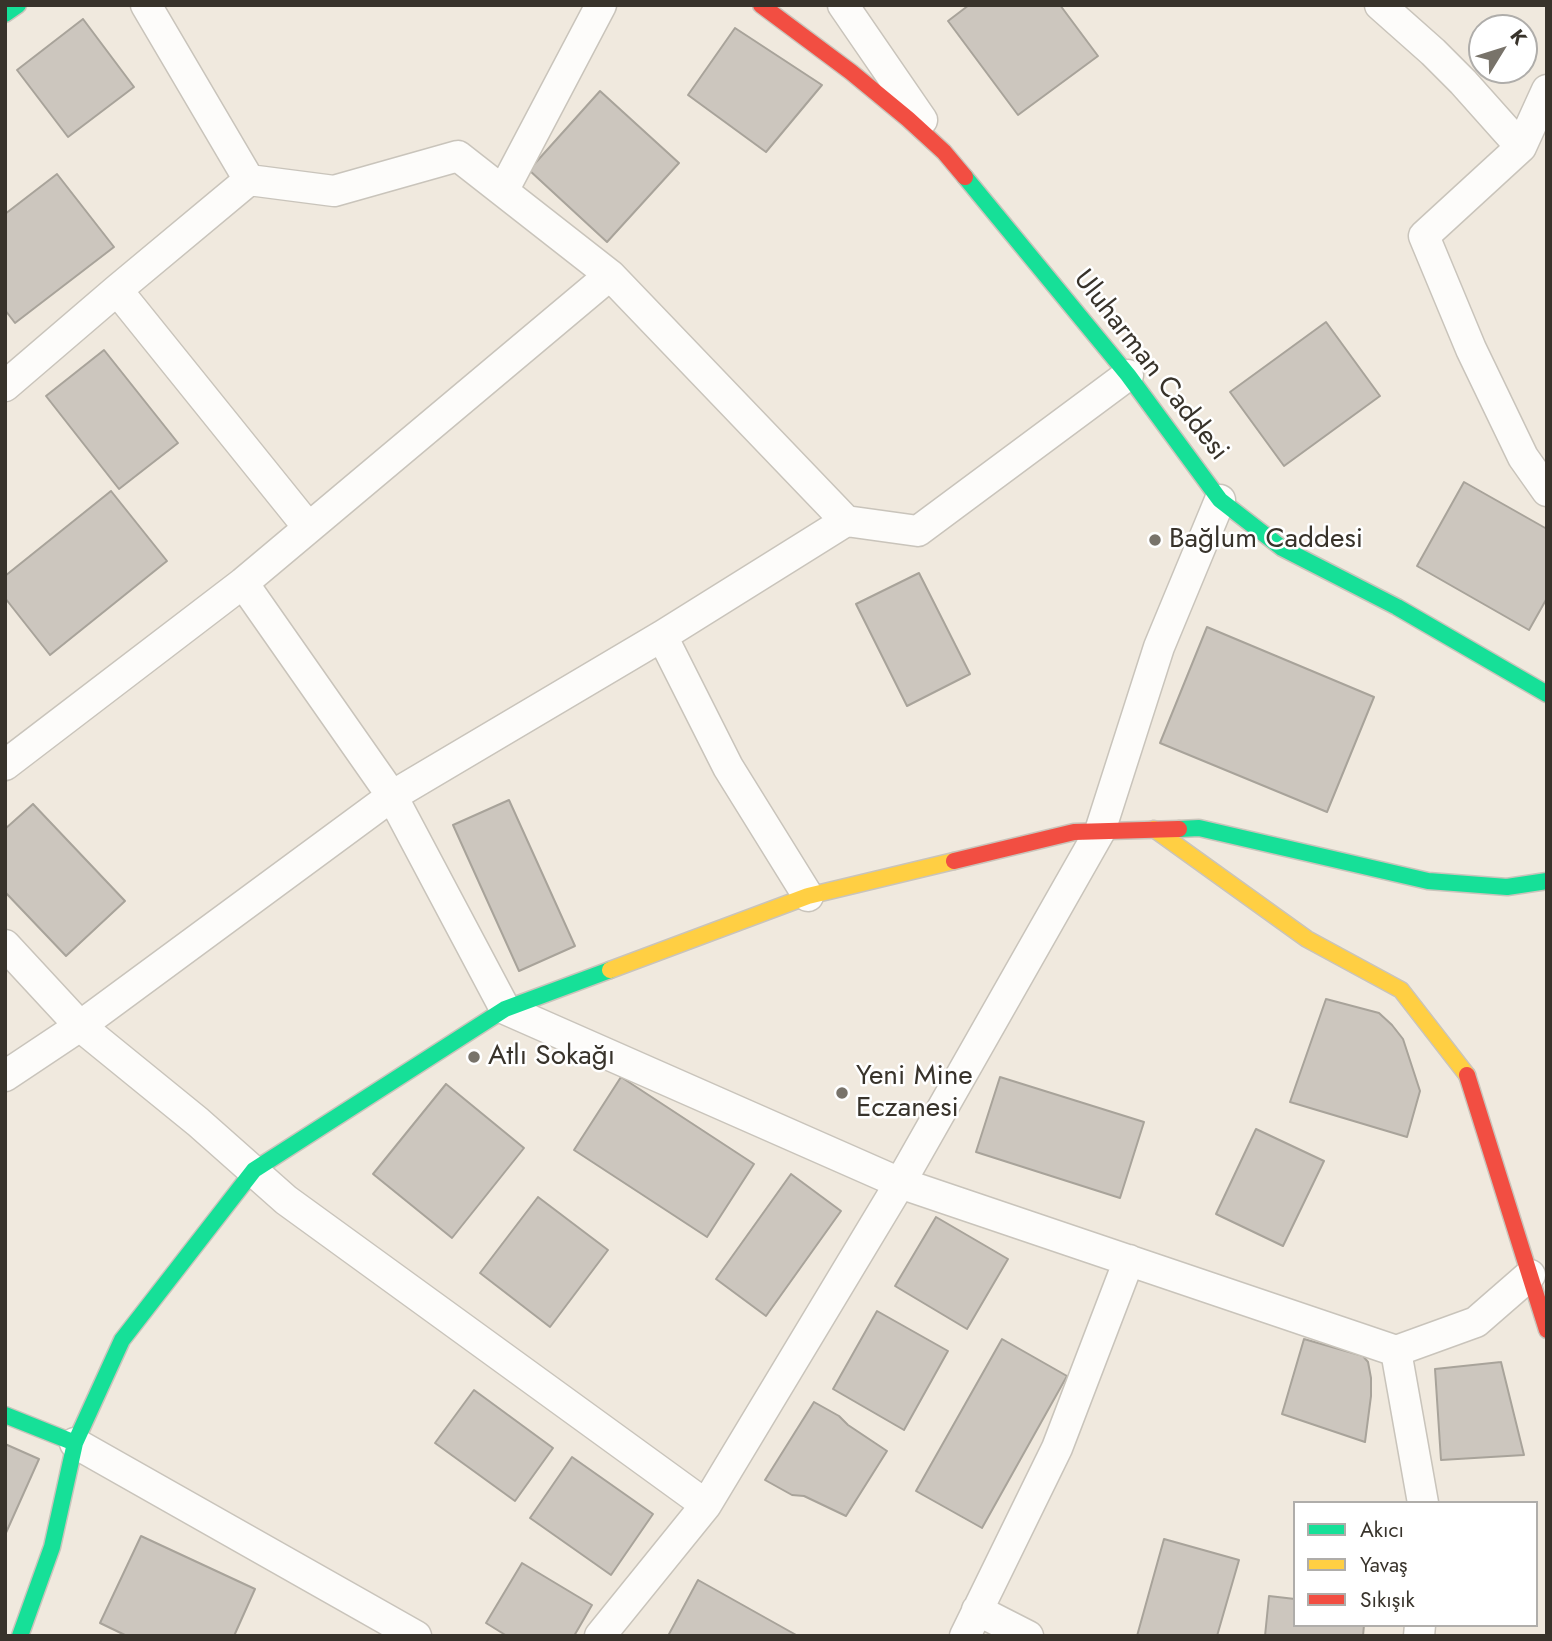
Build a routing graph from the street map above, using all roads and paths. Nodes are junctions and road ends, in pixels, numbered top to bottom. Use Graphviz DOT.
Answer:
graph roads {
  1 [pos="18,5"];
  2 [pos="146,5"];
  3 [pos="601,5"];
  4 [pos="761,5"];
  5 [pos="843,5"];
  6 [pos="1381,5"];
  7 [pos="5,14"];
  8 [pos="1547,90"];
  9 [pos="1521,147"];
  10 [pos="944,152"];
  11 [pos="249,180"];
  12 [pos="503,191"];
  13 [pos="610,275"];
  14 [pos="117,290"];
  15 [pos="1128,375"];
  16 [pos="5,386"];
  17 [pos="1547,491"];
  18 [pos="1220,500"];
  19 [pos="846,521"];
  20 [pos="309,527"];
  21 [pos="243,583"];
  22 [pos="663,636"];
  23 [pos="1547,694"];
  24 [pos="5,765"];
  25 [pos="392,796"];
  26 [pos="1154,829"];
  27 [pos="1100,831"];
  28 [pos="1547,881"];
  29 [pos="808,896"];
  30 [pos="5,945"];
  31 [pos="505,1009"];
  32 [pos="80,1026"];
  33 [pos="5,1076"];
  34 [pos="254,1170"];
  35 [pos="900,1184"];
  36 [pos="1129,1260"];
  37 [pos="1530,1275"];
  38 [pos="1547,1330"];
  39 [pos="1396,1351"];
  40 [pos="5,1415"];
  41 [pos="75,1443"];
  42 [pos="1423,1501"];
  43 [pos="706,1505"];
  44 [pos="971,1623"];
  45 [pos="20,1636"];
  46 [pos="416,1636"];
  47 [pos="600,1636"];
  48 [pos="1028,1636"];
  1 -- 7 [label="street"];
  2 -- 11 [label="street"];
  3 -- 12 [label="street"];
  4 -- 10 [label="street, Uluharman Caddesi"];
  5 -- 10 [label="street"];
  6 -- 9 [label="street"];
  8 -- 9 [label="street"];
  9 -- 17 [label="street"];
  10 -- 15 [label="street, Uluharman Caddesi"];
  11 -- 12 [label="street"];
  11 -- 14 [label="street"];
  12 -- 13 [label="street"];
  13 -- 19 [label="street"];
  13 -- 20 [label="street"];
  14 -- 16 [label="street"];
  14 -- 20 [label="street"];
  15 -- 18 [label="street, Uluharman Caddesi"];
  15 -- 19 [label="street"];
  18 -- 23 [label="street, Uluharman Caddesi"];
  18 -- 27 [label="street"];
  19 -- 22 [label="street"];
  20 -- 21 [label="street"];
  21 -- 24 [label="street"];
  21 -- 25 [label="street"];
  22 -- 25 [label="street"];
  22 -- 29 [label="street"];
  25 -- 31 [label="street"];
  25 -- 32 [label="street"];
  26 -- 27 [label="street"];
  26 -- 28 [label="street"];
  26 -- 37 [label="street"];
  27 -- 29 [label="street"];
  27 -- 35 [label="street"];
  29 -- 31 [label="street"];
  30 -- 32 [label="street"];
  31 -- 34 [label="street"];
  31 -- 35 [label="street"];
  32 -- 33 [label="street"];
  32 -- 34 [label="street"];
  34 -- 41 [label="street"];
  34 -- 43 [label="street"];
  35 -- 36 [label="street"];
  35 -- 43 [label="street"];
  36 -- 39 [label="street"];
  36 -- 44 [label="street"];
  37 -- 38 [label="street"];
  37 -- 39 [label="street"];
  39 -- 42 [label="street"];
  40 -- 41 [label="street"];
  41 -- 45 [label="street"];
  41 -- 46 [label="street"];
  43 -- 47 [label="street"];
  44 -- 48 [label="street"];
}
